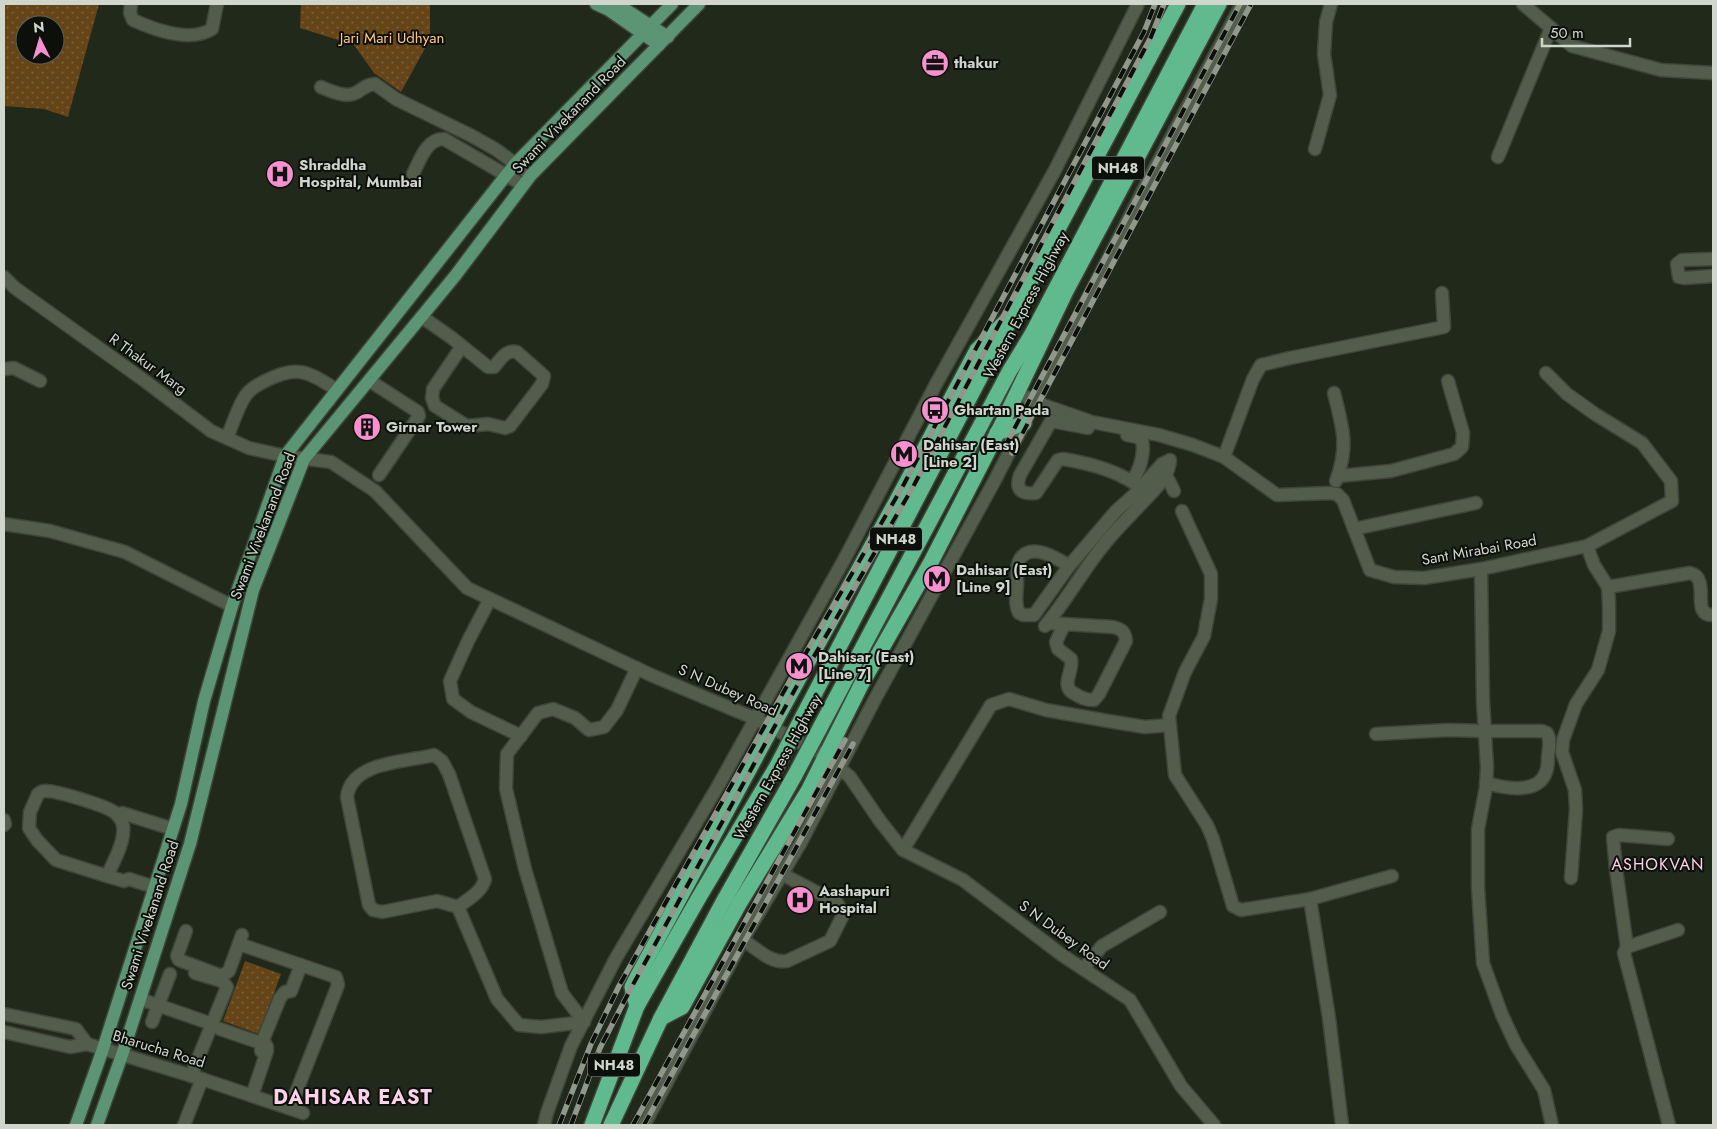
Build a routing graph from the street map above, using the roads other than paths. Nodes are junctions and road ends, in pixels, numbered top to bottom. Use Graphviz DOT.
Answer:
graph roads {
  1 [pos="131,4"];
  2 [pos="217,4"];
  3 [pos="596,4"];
  4 [pos="617,4"];
  5 [pos="672,4"];
  6 [pos="699,4"];
  7 [pos="1138,4"];
  8 [pos="1178,4"];
  9 [pos="1205,4"];
  10 [pos="1219,4"];
  11 [pos="1242,4"];
  12 [pos="1331,4"];
  13 [pos="1523,4"];
  14 [pos="1551,28"];
  15 [pos="647,29"];
  16 [pos="663,41"];
  17 [pos="1713,73"];
  18 [pos="321,87"];
  19 [pos="1315,149"];
  20 [pos="1498,157"];
  21 [pos="515,164"];
  22 [pos="413,174"];
  23 [pos="506,174"];
  24 [pos="527,180"];
  25 [pos="1713,259"];
  26 [pos="1713,276"];
  27 [pos="4,277"];
  28 [pos="418,287"];
  29 [pos="9,289"];
  30 [pos="1442,293"];
  31 [pos="435,301"];
  32 [pos="1015,313"];
  33 [pos="422,317"];
  34 [pos="1032,334"];
  35 [pos="462,346"];
  36 [pos="4,369"];
  37 [pos="1546,373"];
  38 [pos="370,380"];
  39 [pos="40,381"];
  40 [pos="1448,381"];
  41 [pos="337,390"];
  42 [pos="1017,393"];
  43 [pos="1334,393"];
  44 [pos="1035,401"];
  45 [pos="1053,415"];
  46 [pos="1024,423"];
  47 [pos="998,433"];
  48 [pos="1159,435"];
  49 [pos="226,438"];
  50 [pos="1177,440"];
  51 [pos="1143,446"];
  52 [pos="285,456"];
  53 [pos="1224,457"];
  54 [pos="304,459"];
  55 [pos="1170,460"];
  56 [pos="379,475"];
  57 [pos="1166,475"];
  58 [pos="1338,476"];
  59 [pos="1141,488"];
  60 [pos="1174,491"];
  61 [pos="1332,493"];
  62 [pos="1476,503"];
  63 [pos="1182,511"];
  64 [pos="4,524"];
  65 [pos="1354,529"];
  66 [pos="1107,531"];
  67 [pos="1590,555"];
  68 [pos="1069,566"];
  69 [pos="1481,569"];
  70 [pos="1608,587"];
  71 [pos="490,599"];
  72 [pos="232,606"];
  73 [pos="1038,609"];
  74 [pos="1713,615"];
  75 [pos="1048,622"];
  76 [pos="1064,625"];
  77 [pos="637,668"];
  78 [pos="756,719"];
  79 [pos="1170,725"];
  80 [pos="772,727"];
  81 [pos="1485,731"];
  82 [pos="1376,734"];
  83 [pos="520,736"];
  84 [pos="826,756"];
  85 [pos="839,767"];
  86 [pos="1486,783"];
  87 [pos="122,813"];
  88 [pos="4,820"];
  89 [pos="4,825"];
  90 [pos="173,829"];
  91 [pos="1668,839"];
  92 [pos="903,850"];
  93 [pos="782,874"];
  94 [pos="107,876"];
  95 [pos="1392,876"];
  96 [pos="1571,878"];
  97 [pos="153,890"];
  98 [pos="1310,899"];
  99 [pos="458,907"];
  100 [pos="1160,912"];
  101 [pos="1678,930"];
  102 [pos="186,931"];
  103 [pos="742,940"];
  104 [pos="1627,947"];
  105 [pos="301,965"];
  106 [pos="1083,969"];
  107 [pos="195,973"];
  108 [pos="170,974"];
  109 [pos="140,998"];
  110 [pos="158,1005"];
  111 [pos="637,1006"];
  112 [pos="4,1014"];
  113 [pos="660,1018"];
  114 [pos="152,1022"];
  115 [pos="584,1022"];
  116 [pos="216,1026"];
  117 [pos="4,1032"];
  118 [pos="87,1044"];
  119 [pos="103,1050"];
  120 [pos="122,1055"];
  121 [pos="262,1065"];
  122 [pos="197,1078"];
  123 [pos="252,1096"];
  124 [pos="76,1125"];
  125 [pos="98,1125"];
  126 [pos="184,1125"];
  127 [pos="544,1125"];
  128 [pos="592,1125"];
  129 [pos="610,1125"];
  130 [pos="644,1125"];
  131 [pos="1214,1125"];
  132 [pos="1342,1125"];
  133 [pos="1552,1125"];
  134 [pos="1668,1125"];
  1 -- 2 [label="street"];
  3 -- 15 [label="main road"];
  4 -- 15 [label="main road"];
  5 -- 15 [label="main road, Swami Vivekanand Road"];
  6 -- 16 [label="main road, Swami Vivekanand Road"];
  7 -- 78 [label="street"];
  8 -- 32 [label="highway, Western Express Highway / NH48"];
  9 -- 34 [label="highway, Western Express Highway / NH48"];
  10 -- 42 [label="highway"];
  11 -- 44 [label="street"];
  12 -- 19 [label="street"];
  13 -- 14 [label="street"];
  14 -- 17 [label="street"];
  14 -- 20 [label="street"];
  15 -- 16 [label="main road"];
  15 -- 21 [label="main road, Swami Vivekanand Road"];
  16 -- 24 [label="main road, Swami Vivekanand Road"];
  18 -- 21 [label="street"];
  21 -- 23 [label="main road, Swami Vivekanand Road"];
  21 -- 24 [label="street"];
  22 -- 23 [label="street"];
  23 -- 24 [label="street"];
  23 -- 28 [label="main road, Swami Vivekanand Road"];
  24 -- 31 [label="main road, Swami Vivekanand Road"];
  25 -- 26 [label="street"];
  27 -- 29 [label="street, R Thakur Marg"];
  28 -- 31 [label="main road"];
  28 -- 41 [label="main road, Swami Vivekanand Road"];
  29 -- 49 [label="street, R Thakur Marg"];
  30 -- 53 [label="street"];
  31 -- 33 [label="main road, Swami Vivekanand Road"];
  32 -- 80 [label="highway"];
  32 -- 111 [label="highway, Western Express Highway / NH48, bridge"];
  33 -- 35 [label="street"];
  33 -- 38 [label="main road, Swami Vivekanand Road"];
  34 -- 42 [label="highway"];
  34 -- 113 [label="highway, Western Express Highway / NH48, bridge"];
  35 -- 35 [label="street"];
  36 -- 39 [label="street"];
  37 -- 67 [label="street, Sant Mirabai Road"];
  38 -- 54 [label="main road, Swami Vivekanand Road"];
  38 -- 56 [label="street"];
  40 -- 58 [label="street"];
  41 -- 49 [label="street"];
  41 -- 52 [label="main road, Swami Vivekanand Road"];
  42 -- 44 [label="street"];
  42 -- 47 [label="highway"];
  43 -- 58 [label="street"];
  44 -- 45 [label="street"];
  44 -- 46 [label="street"];
  45 -- 48 [label="street"];
  45 -- 51 [label="street"];
  45 -- 59 [label="street"];
  46 -- 47 [label="highway"];
  46 -- 85 [label="street"];
  47 -- 84 [label="highway"];
  48 -- 50 [label="street"];
  48 -- 51 [label="street"];
  49 -- 52 [label="street, R Thakur Marg"];
  50 -- 53 [label="street"];
  50 -- 55 [label="street"];
  51 -- 59 [label="street"];
  52 -- 54 [label="street, S N Dubey Road"];
  52 -- 72 [label="main road, Swami Vivekanand Road"];
  53 -- 61 [label="street"];
  54 -- 71 [label="street, S N Dubey Road"];
  54 -- 109 [label="main road, Swami Vivekanand Road"];
  55 -- 57 [label="street"];
  55 -- 59 [label="street"];
  57 -- 59 [label="street"];
  57 -- 60 [label="street"];
  58 -- 61 [label="street"];
  59 -- 66 [label="street"];
  61 -- 65 [label="street, Sant Mirabai Road"];
  62 -- 65 [label="street"];
  63 -- 79 [label="street"];
  64 -- 72 [label="street"];
  65 -- 69 [label="street, Sant Mirabai Road"];
  66 -- 68 [label="street"];
  66 -- 75 [label="street"];
  67 -- 69 [label="street, Sant Mirabai Road"];
  67 -- 70 [label="street"];
  68 -- 73 [label="street"];
  68 -- 73 [label="street"];
  69 -- 81 [label="street"];
  70 -- 74 [label="street"];
  70 -- 96 [label="street"];
  71 -- 77 [label="street, S N Dubey Road"];
  71 -- 83 [label="street"];
  72 -- 90 [label="main road, Swami Vivekanand Road"];
  73 -- 75 [label="street"];
  75 -- 76 [label="street"];
  76 -- 76 [label="street"];
  77 -- 78 [label="street, S N Dubey Road"];
  77 -- 83 [label="street"];
  78 -- 80 [label="street, S N Dubey Road"];
  78 -- 115 [label="street"];
  79 -- 92 [label="street"];
  79 -- 98 [label="street"];
  80 -- 84 [label="street, S N Dubey Road"];
  80 -- 111 [label="highway"];
  81 -- 82 [label="street"];
  81 -- 86 [label="street"];
  81 -- 86 [label="street"];
  83 -- 115 [label="street"];
  84 -- 85 [label="street, S N Dubey Road"];
  84 -- 113 [label="highway"];
  85 -- 92 [label="street, S N Dubey Road"];
  85 -- 93 [label="street"];
  86 -- 133 [label="street"];
  87 -- 90 [label="street"];
  88 -- 89 [label="street"];
  90 -- 97 [label="main road, Swami Vivekanand Road"];
  91 -- 104 [label="street"];
  92 -- 106 [label="street, S N Dubey Road"];
  93 -- 103 [label="street"];
  93 -- 103 [label="street"];
  94 -- 94 [label="street"];
  94 -- 97 [label="street"];
  95 -- 98 [label="street"];
  97 -- 119 [label="main road, Swami Vivekanand Road"];
  98 -- 132 [label="street"];
  99 -- 99 [label="street"];
  99 -- 115 [label="street"];
  100 -- 106 [label="street"];
  101 -- 104 [label="street"];
  102 -- 105 [label="street"];
  103 -- 130 [label="street"];
  104 -- 134 [label="street"];
  105 -- 121 [label="street"];
  105 -- 123 [label="street, Bharucha Road"];
  106 -- 131 [label="street, S N Dubey Road"];
  107 -- 116 [label="street"];
  108 -- 110 [label="street"];
  109 -- 110 [label="street"];
  109 -- 120 [label="main road, Swami Vivekanand Road"];
  110 -- 114 [label="street"];
  110 -- 116 [label="street"];
  111 -- 128 [label="highway, Western Express Highway / NH48"];
  112 -- 118 [label="street"];
  113 -- 129 [label="highway, Western Express Highway / NH48"];
  115 -- 127 [label="street"];
  116 -- 121 [label="street"];
  116 -- 122 [label="street"];
  117 -- 118 [label="street, Bharucha Road"];
  118 -- 119 [label="street, Bharucha Road"];
  119 -- 120 [label="street, Bharucha Road"];
  119 -- 124 [label="main road, Swami Vivekanand Road"];
  120 -- 122 [label="street, Bharucha Road"];
  120 -- 125 [label="main road, Swami Vivekanand Road"];
  121 -- 123 [label="street"];
  122 -- 123 [label="street, Bharucha Road"];
  122 -- 126 [label="street"];
}
